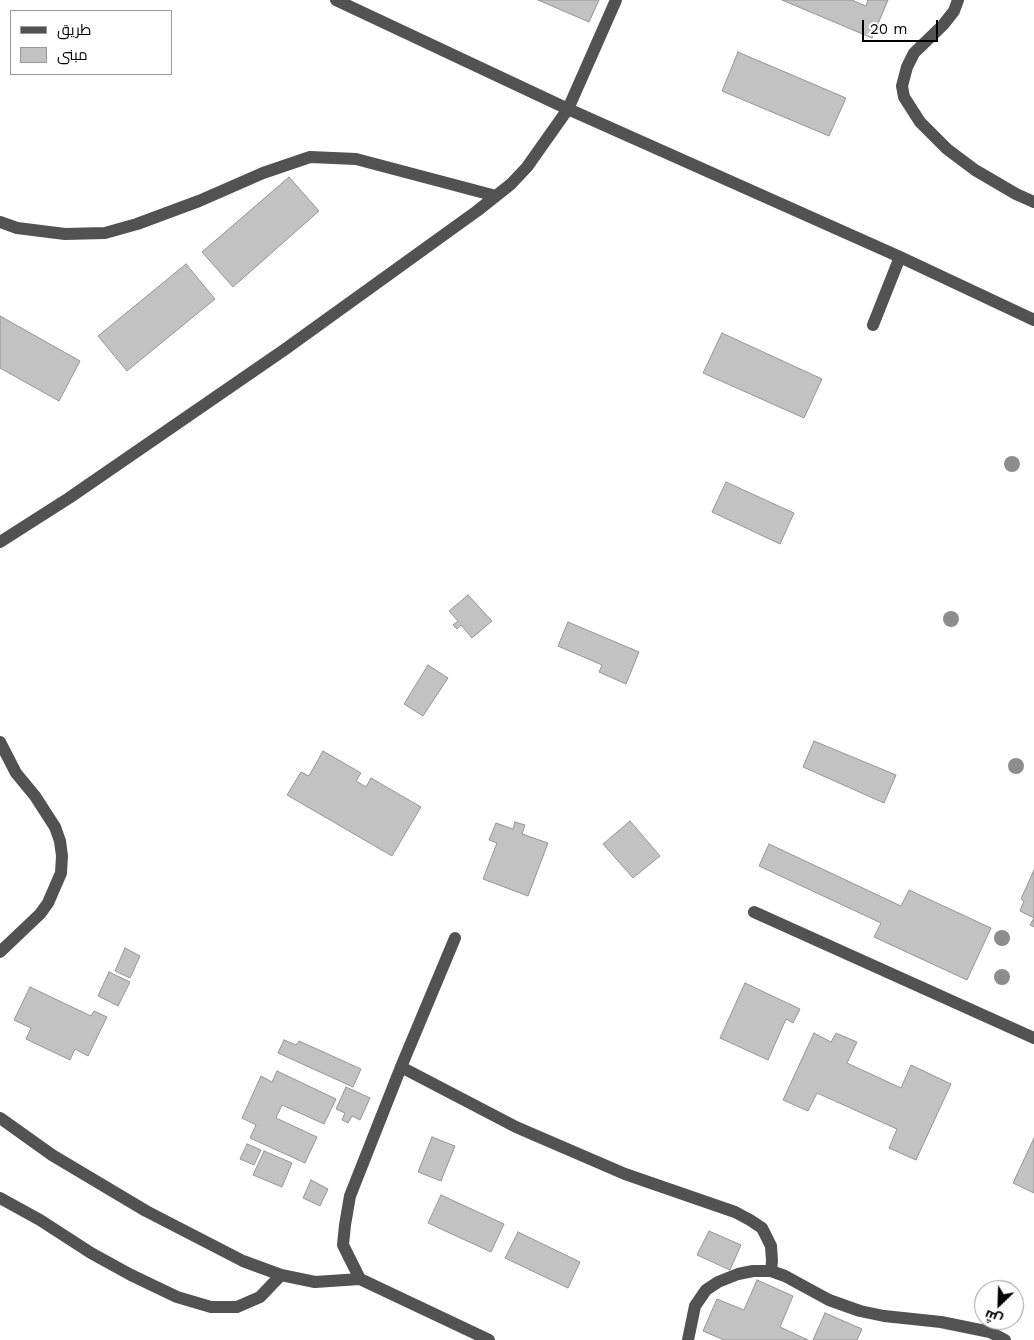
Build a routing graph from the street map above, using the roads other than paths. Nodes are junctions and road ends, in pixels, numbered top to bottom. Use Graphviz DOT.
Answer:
graph roads {
  1 [pos="336,0"];
  2 [pos="616,0"];
  3 [pos="958,0"];
  4 [pos="568,109"];
  5 [pos="496,196"];
  6 [pos="1034,202"];
  7 [pos="0,222"];
  8 [pos="900,257"];
  9 [pos="1034,320"];
  10 [pos="873,325"];
  11 [pos="0,542"];
  12 [pos="0,742"];
  13 [pos="754,912"];
  14 [pos="455,938"];
  15 [pos="0,952"];
  16 [pos="1034,1038"];
  17 [pos="401,1067"];
  18 [pos="0,1118"];
  19 [pos="0,1198"];
  20 [pos="771,1271"];
  21 [pos="281,1275"];
  22 [pos="360,1279"];
  23 [pos="489,1340"];
  24 [pos="688,1340"];
  25 [pos="1004,1340"];
  1 -- 4 [label="street"];
  2 -- 4 [label="street"];
  3 -- 6 [label="street"];
  4 -- 5 [label="street"];
  4 -- 8 [label="street"];
  5 -- 7 [label="street"];
  5 -- 11 [label="street"];
  8 -- 9 [label="street"];
  8 -- 10 [label="street"];
  12 -- 15 [label="street"];
  13 -- 16 [label="street"];
  14 -- 17 [label="street"];
  17 -- 20 [label="street"];
  17 -- 22 [label="street"];
  18 -- 21 [label="street"];
  19 -- 21 [label="street"];
  20 -- 24 [label="street"];
  20 -- 25 [label="street"];
  21 -- 22 [label="street"];
  22 -- 23 [label="street"];
}
